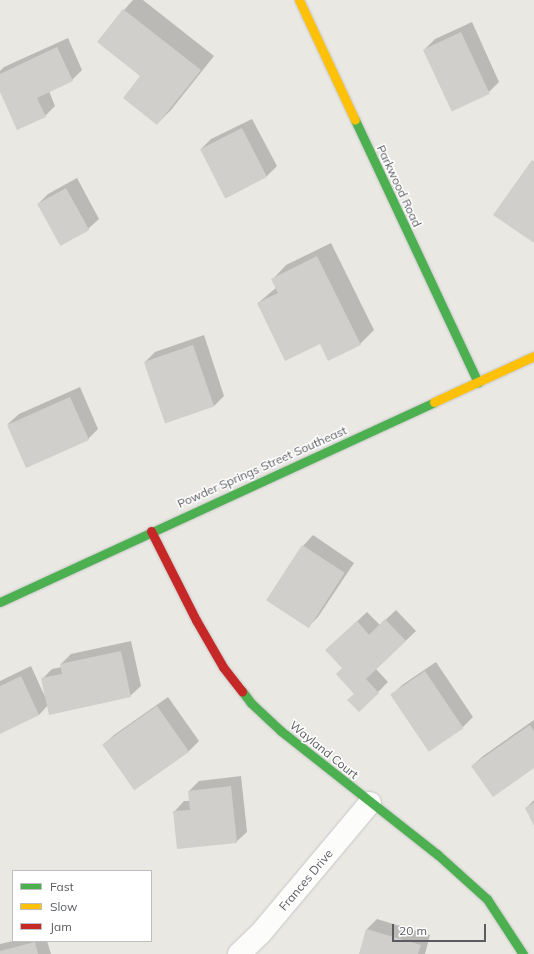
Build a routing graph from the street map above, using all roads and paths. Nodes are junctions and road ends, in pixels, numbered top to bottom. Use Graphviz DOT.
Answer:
graph roads {
  1 [pos="299,0"];
  2 [pos="534,356"];
  3 [pos="478,383"];
  4 [pos="151,531"];
  5 [pos="0,602"];
  6 [pos="370,803"];
  7 [pos="239,954"];
  8 [pos="523,954"];
  1 -- 3 [label="street, Parkwood Road"];
  2 -- 3 [label="street, Powder Springs Street Southeast"];
  3 -- 4 [label="street, Powder Springs Street Southeast"];
  4 -- 5 [label="street, Powder Springs Street Southeast"];
  4 -- 6 [label="street, Wayland Court"];
  6 -- 7 [label="street, Frances Drive"];
  6 -- 8 [label="street, Wayland Court"];
}
